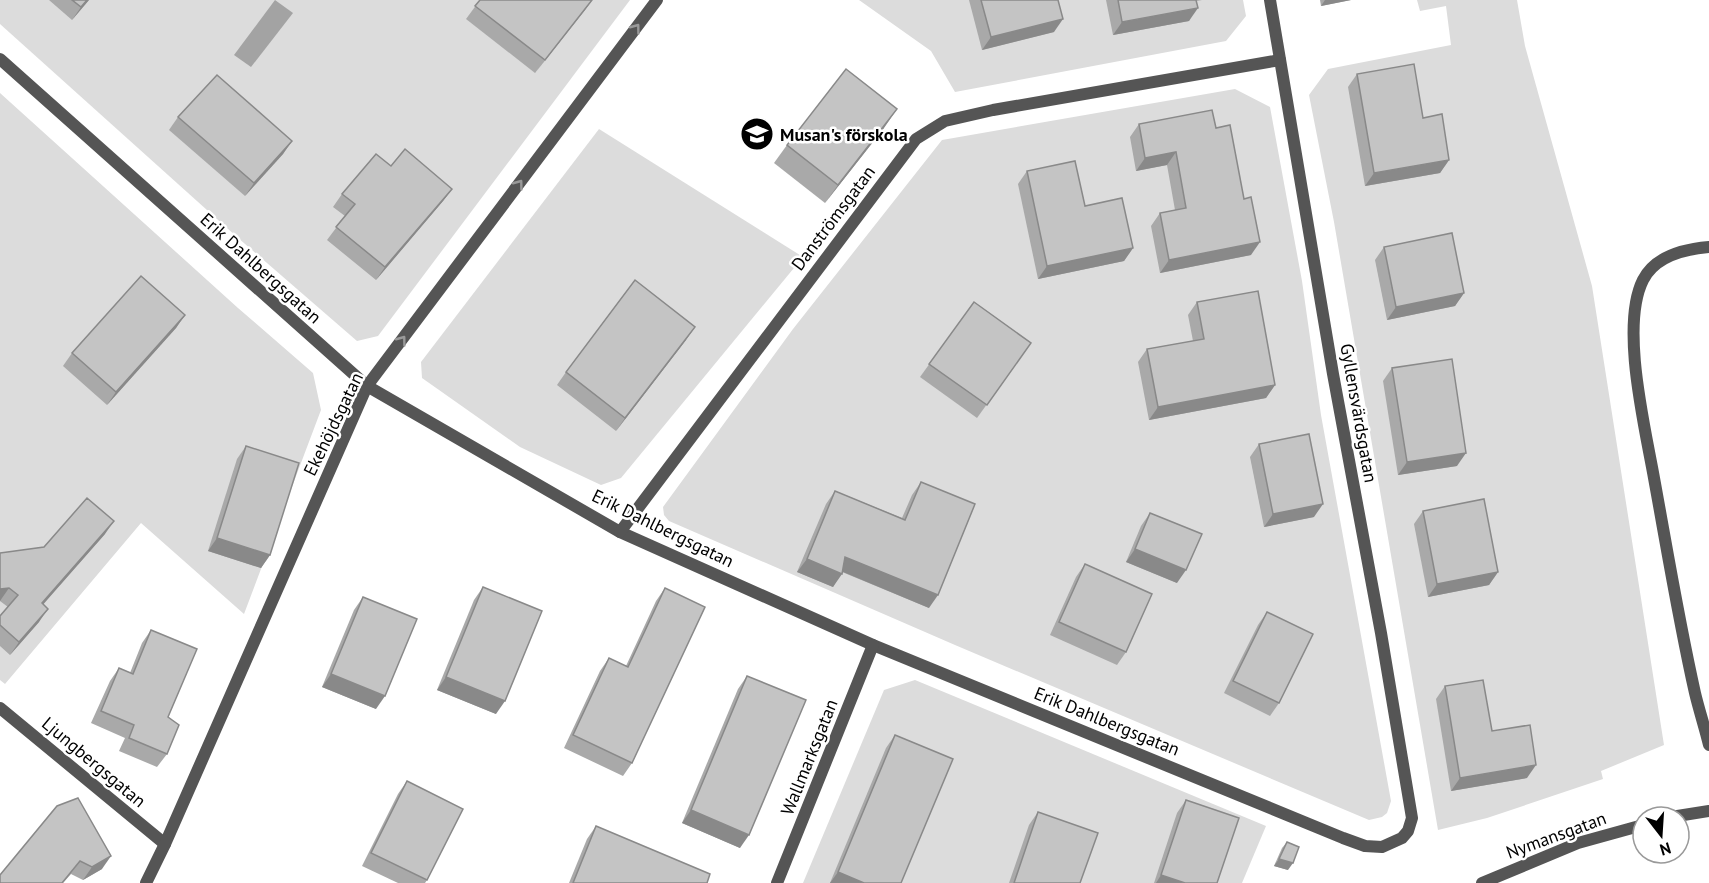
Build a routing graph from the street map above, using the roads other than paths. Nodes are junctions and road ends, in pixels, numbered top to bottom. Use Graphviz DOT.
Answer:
graph roads {
  1 [pos="657,0"];
  2 [pos="1270,0"];
  3 [pos="0,59"];
  4 [pos="1280,60"];
  5 [pos="1709,247"];
  6 [pos="367,386"];
  7 [pos="620,532"];
  8 [pos="873,645"];
  9 [pos="0,708"];
  10 [pos="1709,746"];
  11 [pos="1709,811"];
  12 [pos="1691,814"];
  13 [pos="1631,828"];
  14 [pos="1408,831"];
  15 [pos="165,844"];
  16 [pos="146,883"];
  17 [pos="777,883"];
  18 [pos="1482,883"];
  6 -- 1 [label="street, Ekehöjdsgatan, one-way"];
  2 -- 4 [label="street, Gyllensvärdsgatan"];
  3 -- 6 [label="street, Erik Dahlbergsgatan"];
  4 -- 7 [label="street, Danströmsgatan"];
  4 -- 14 [label="street, Gyllensvärdsgatan"];
  5 -- 10 [label="street"];
  6 -- 7 [label="street, Erik Dahlbergsgatan"];
  6 -- 15 [label="street, Ekehöjdsgatan"];
  7 -- 8 [label="street, Erik Dahlbergsgatan"];
  8 -- 14 [label="street, Erik Dahlbergsgatan"];
  8 -- 17 [label="street, Wallmarksgatan"];
  9 -- 15 [label="street, Ljungbergsgatan"];
  11 -- 12 [label="street"];
  13 -- 18 [label="street, Nymansgatan"];
  15 -- 16 [label="street, Ekehöjdsgatan"];
}
